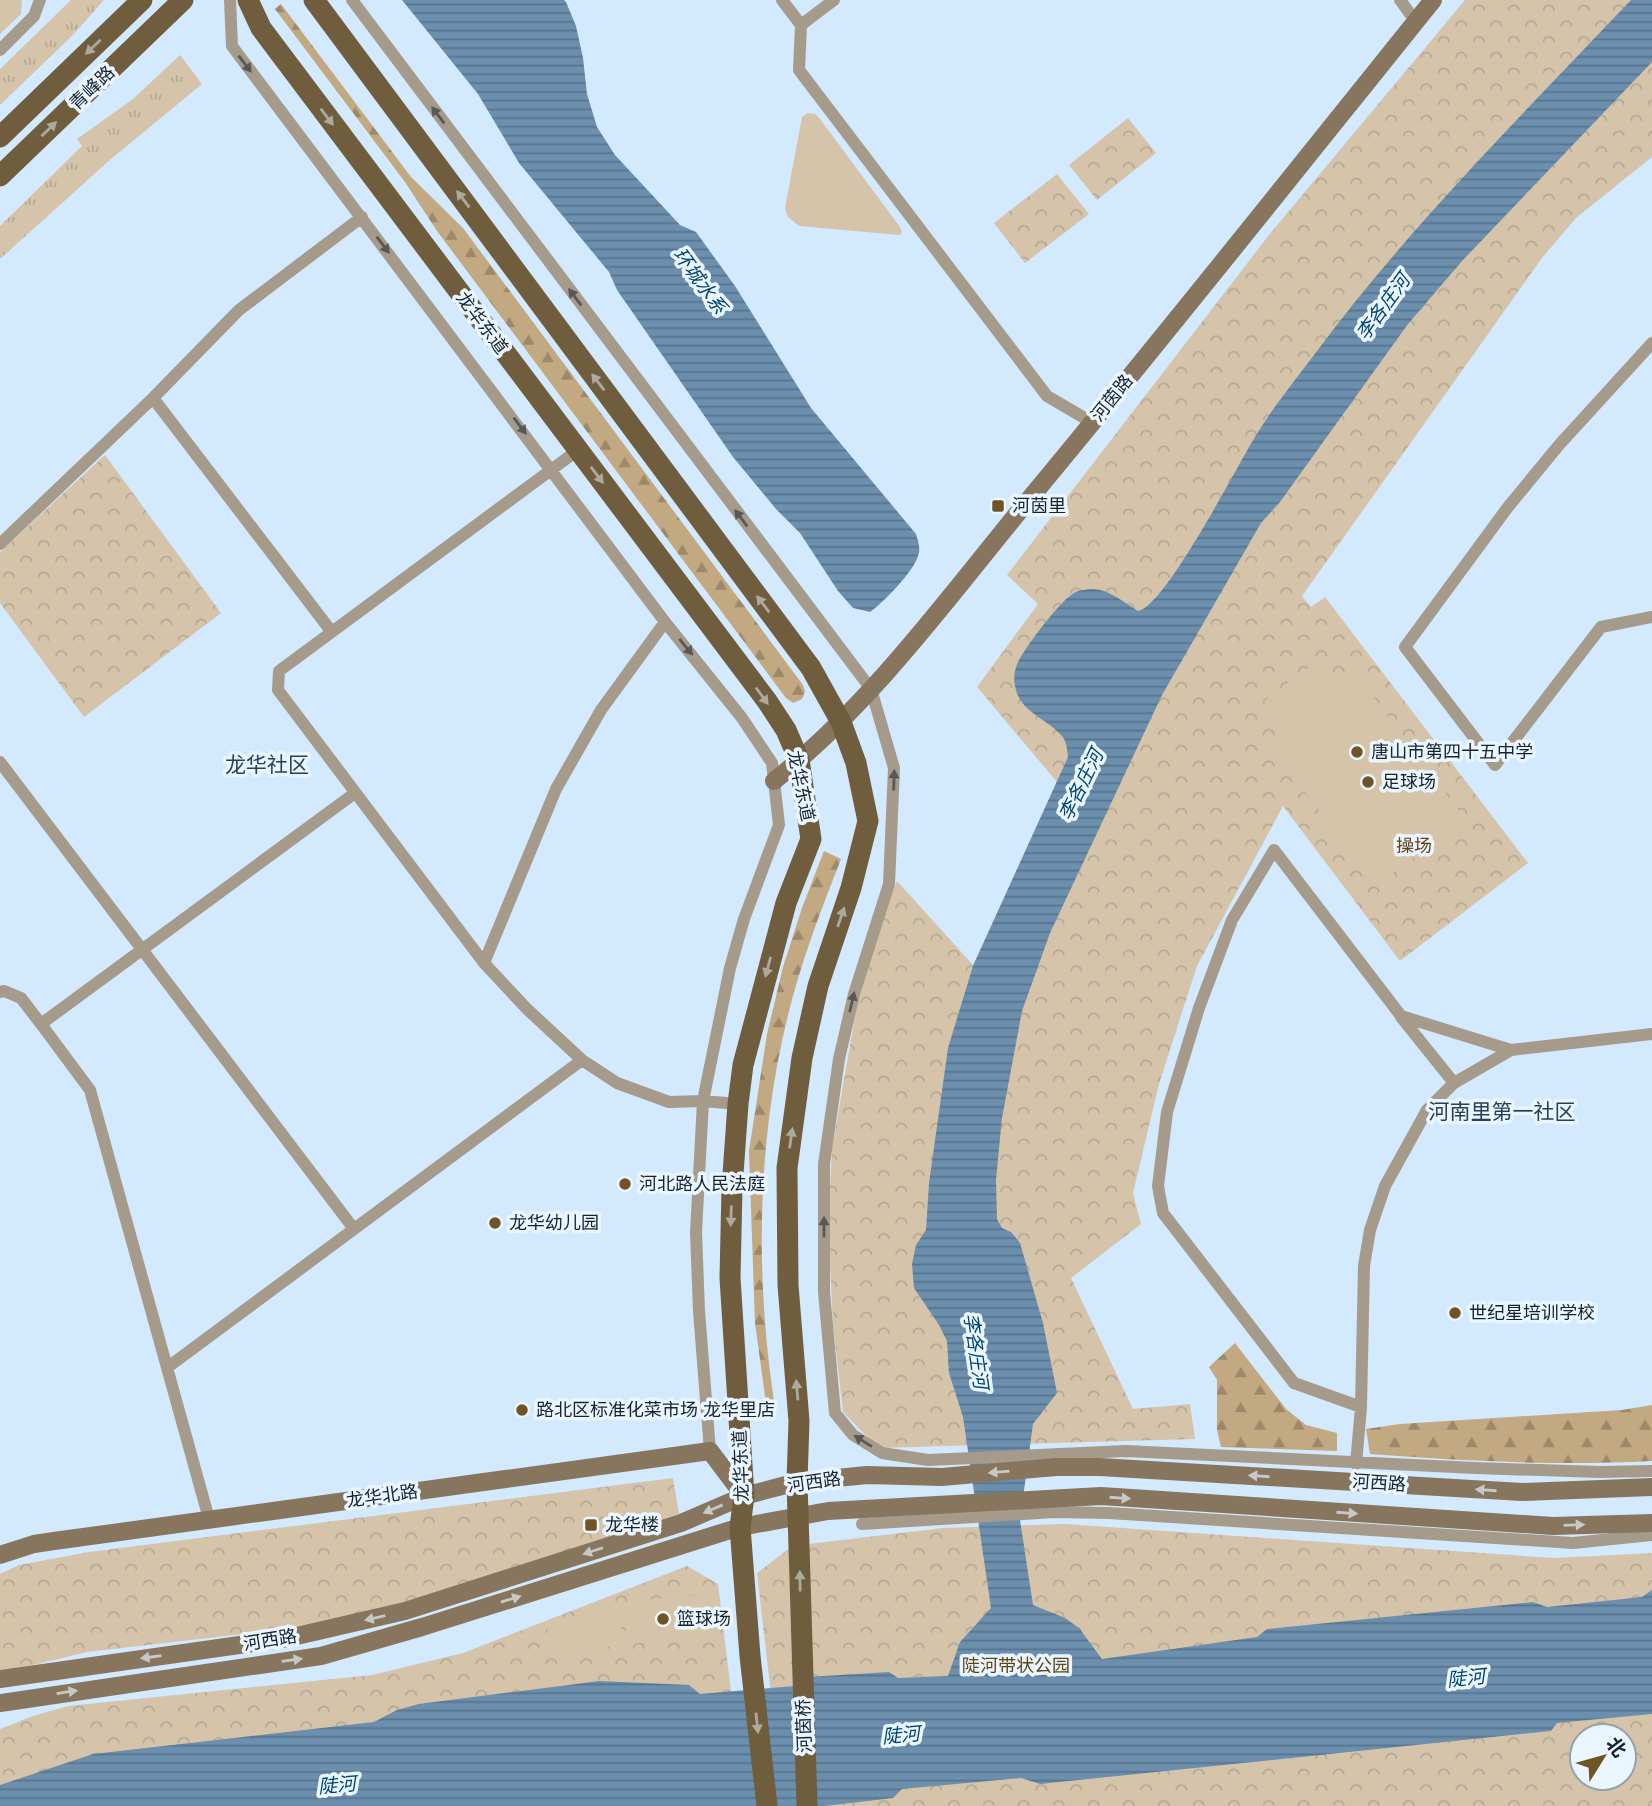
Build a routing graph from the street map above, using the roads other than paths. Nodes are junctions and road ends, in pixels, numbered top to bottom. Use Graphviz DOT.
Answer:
graph roads {
  1 [pos="40,0"];
  2 [pos="142,0"];
  3 [pos="183,0"];
  4 [pos="230,0"];
  5 [pos="248,0"];
  6 [pos="314,0"];
  7 [pos="352,0"];
  8 [pos="782,0"];
  9 [pos="834,0"];
  10 [pos="1400,0"];
  11 [pos="1433,0"];
  12 [pos="1416,22"];
  13 [pos="801,25"];
  14 [pos="0,50"];
  15 [pos="0,137"];
  16 [pos="0,176"];
  17 [pos="362,217"];
  18 [pos="1652,343"];
  19 [pos="153,398"];
  20 [pos="1093,422"];
  21 [pos="578,450"];
  22 [pos="552,469"];
  23 [pos="0,544"];
  24 [pos="1652,617"];
  25 [pos="665,622"];
  26 [pos="331,631"];
  27 [pos="871,689"];
  28 [pos="841,722"];
  29 [pos="799,760"];
  30 [pos="0,762"];
  31 [pos="774,780"];
  32 [pos="355,793"];
  33 [pos="142,949"];
  34 [pos="484,962"];
  35 [pos="0,992"];
  36 [pos="1401,1016"];
  37 [pos="41,1024"];
  38 [pos="1652,1034"];
  39 [pos="1511,1051"];
  40 [pos="582,1060"];
  41 [pos="1454,1083"];
  42 [pos="703,1101"];
  43 [pos="738,1104"];
  44 [pos="354,1229"];
  45 [pos="168,1367"];
  46 [pos="1361,1407"];
  47 [pos="710,1451"];
  48 [pos="1051,1461"];
  49 [pos="1356,1464"];
  50 [pos="1652,1471"];
  51 [pos="797,1482"];
  52 [pos="1652,1487"];
  53 [pos="744,1496"];
  54 [pos="1053,1505"];
  55 [pos="949,1511"];
  56 [pos="799,1516"];
  57 [pos="209,1519"];
  58 [pos="1652,1523"];
  59 [pos="862,1524"];
  60 [pos="740,1527"];
  61 [pos="1652,1535"];
  62 [pos="0,1555"];
  63 [pos="0,1679"];
  64 [pos="0,1703"];
  65 [pos="767,1806"];
  66 [pos="807,1806"];
  1 -- 14 [label="street"];
  2 -- 15 [label="main road, 青峰路, one-way"];
  16 -- 3 [label="main road, 青峰路, one-way"];
  4 -- 17 [label="street, one-way"];
  5 -- 21 [label="main road, 龙华东道, one-way"];
  28 -- 6 [label="main road, one-way"];
  27 -- 7 [label="street, one-way"];
  8 -- 13 [label="street"];
  9 -- 13 [label="street"];
  10 -- 12 [label="street"];
  11 -- 12 [label="main road, 河茵路"];
  12 -- 20 [label="main road, 河茵路"];
  13 -- 20 [label="street"];
  17 -- 19 [label="street"];
  17 -- 22 [label="street, one-way"];
  18 -- 24 [label="street"];
  19 -- 23 [label="street"];
  19 -- 26 [label="street"];
  20 -- 27 [label="main road, 河茵路"];
  21 -- 22 [label="street"];
  21 -- 29 [label="main road, 龙华东道, one-way"];
  22 -- 25 [label="street"];
  22 -- 26 [label="street"];
  25 -- 31 [label="street, one-way"];
  25 -- 34 [label="street"];
  26 -- 32 [label="street"];
  27 -- 28 [label="main road, 河茵路"];
  48 -- 27 [label="street, one-way"];
  28 -- 29 [label="main road, 河茵路"];
  51 -- 28 [label="main road, one-way"];
  29 -- 31 [label="main road, 河茵路"];
  29 -- 43 [label="main road, 龙华东道, one-way"];
  30 -- 33 [label="street"];
  31 -- 42 [label="street"];
  32 -- 33 [label="street"];
  32 -- 34 [label="street"];
  33 -- 37 [label="street"];
  33 -- 44 [label="street"];
  34 -- 40 [label="street"];
  35 -- 37 [label="street"];
  36 -- 39 [label="street"];
  36 -- 41 [label="street"];
  36 -- 46 [label="street"];
  37 -- 45 [label="street"];
  38 -- 39 [label="street"];
  39 -- 41 [label="street"];
  40 -- 42 [label="street"];
  40 -- 44 [label="street"];
  41 -- 46 [label="street"];
  42 -- 43 [label="street"];
  42 -- 47 [label="street"];
  43 -- 53 [label="main road, 龙华东道, one-way"];
  44 -- 45 [label="street"];
  45 -- 57 [label="street"];
  46 -- 49 [label="street"];
  47 -- 53 [label="main road"];
  47 -- 57 [label="main road, 龙华北路"];
  48 -- 49 [label="street"];
  48 -- 51 [label="main road, 河西路, one-way"];
  52 -- 48 [label="main road, 河西路, one-way"];
  49 -- 50 [label="street"];
  51 -- 53 [label="main road, 河西路"];
  51 -- 56 [label="main road"];
  53 -- 60 [label="main road, 龙华东道"];
  53 -- 63 [label="main road, 河西路, one-way"];
  54 -- 55 [label="main road, 河西路"];
  54 -- 58 [label="main road, 河西路, one-way"];
  54 -- 61 [label="street"];
  55 -- 56 [label="main road, 河西路"];
  55 -- 59 [label="street"];
  56 -- 60 [label="main road, 河西路"];
  66 -- 56 [label="main road, 河茵桥, one-way"];
  57 -- 62 [label="main road, 龙华北路"];
  64 -- 60 [label="main road, 河西路, one-way"];
  60 -- 65 [label="main road, 龙华东道, one-way"];
}
